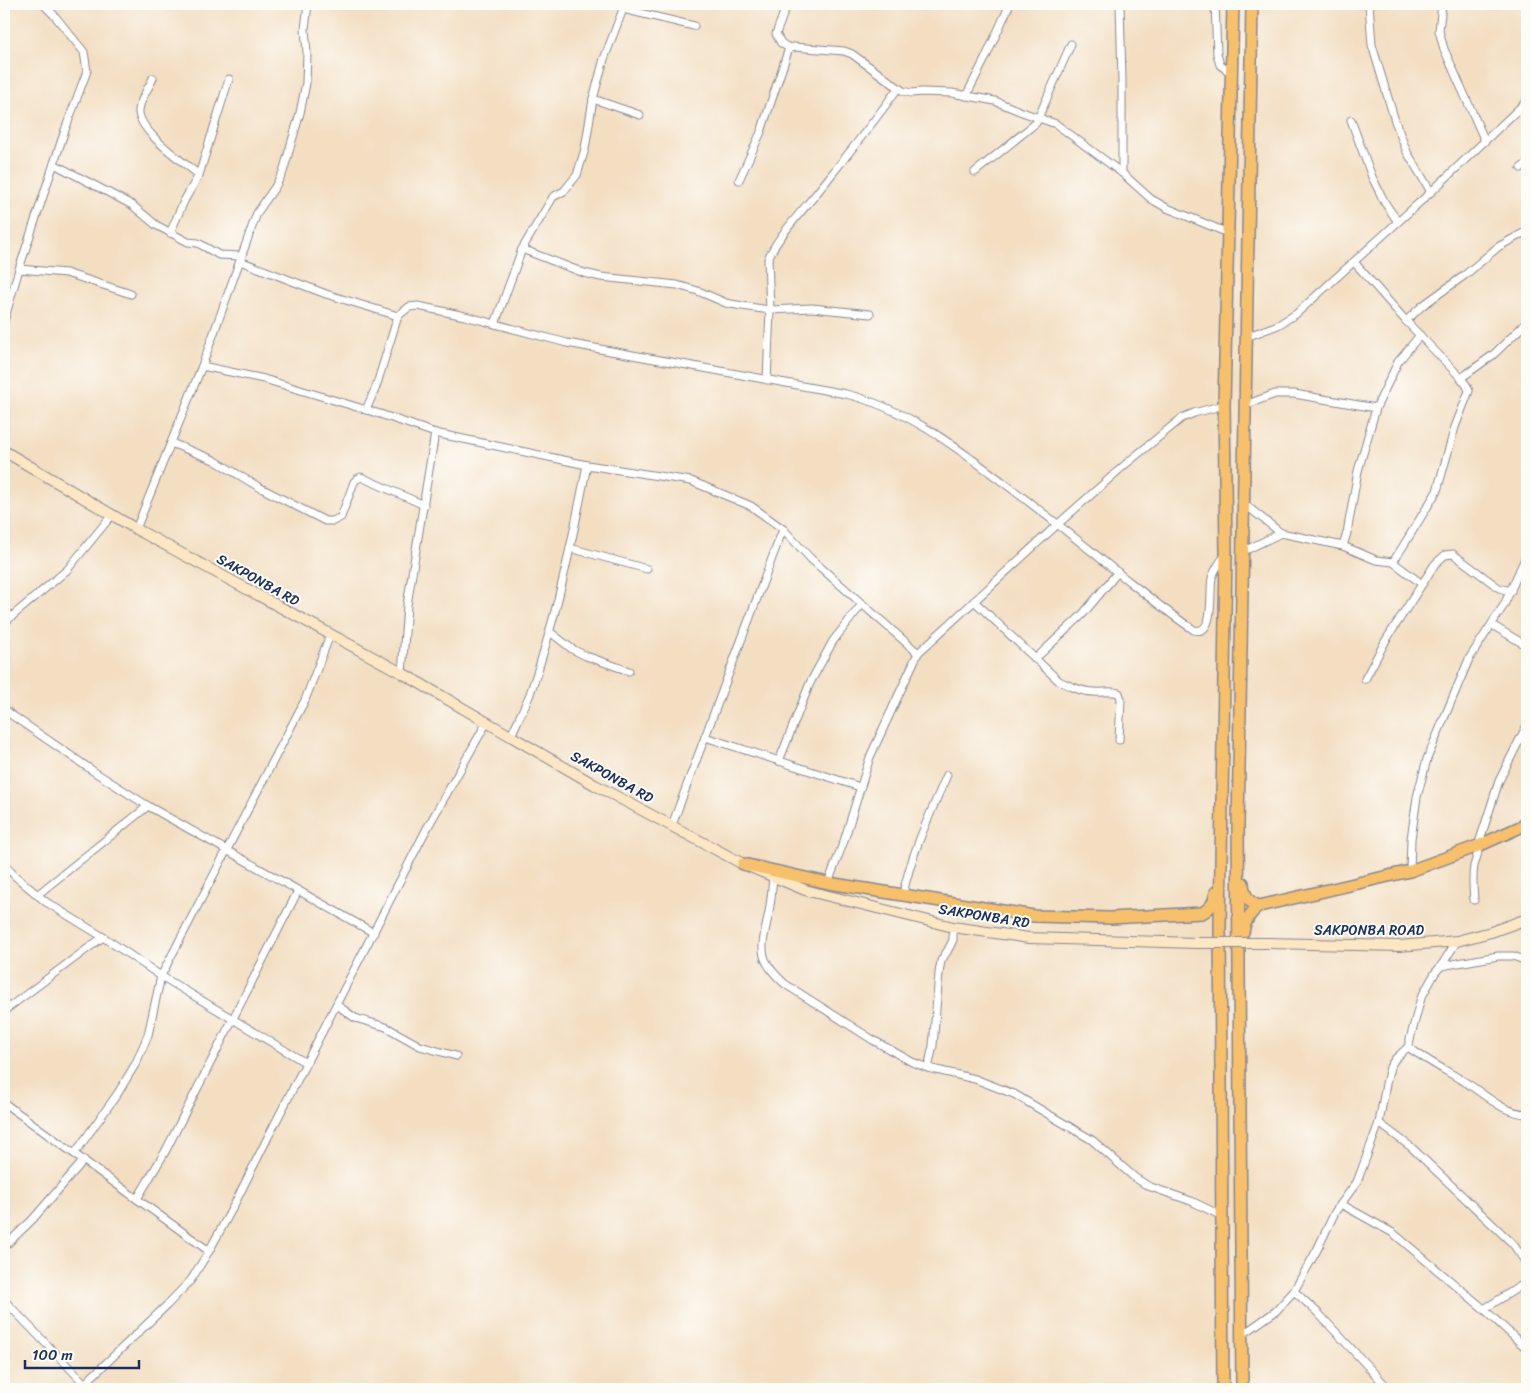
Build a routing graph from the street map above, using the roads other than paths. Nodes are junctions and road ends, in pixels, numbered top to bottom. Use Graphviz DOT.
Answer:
graph roads {
  1 [pos="43,4"];
  2 [pos="308,4"];
  3 [pos="787,4"];
  4 [pos="1010,4"];
  5 [pos="1120,4"];
  6 [pos="1215,4"];
  7 [pos="1233,4"];
  8 [pos="1252,4"];
  9 [pos="1369,4"];
  10 [pos="1442,4"];
  11 [pos="624,7"];
  12 [pos="694,26"];
  13 [pos="1071,44"];
  14 [pos="789,48"];
  15 [pos="1231,73"];
  16 [pos="153,78"];
  17 [pos="229,79"];
  18 [pos="898,88"];
  19 [pos="966,96"];
  20 [pos="593,99"];
  21 [pos="1527,101"];
  22 [pos="640,115"];
  23 [pos="1040,117"];
  24 [pos="1351,120"];
  25 [pos="1485,141"];
  26 [pos="54,164"];
  27 [pos="975,172"];
  28 [pos="1122,173"];
  29 [pos="199,175"];
  30 [pos="739,180"];
  31 [pos="1229,187"];
  32 [pos="1248,188"];
  33 [pos="1431,192"];
  34 [pos="1398,222"];
  35 [pos="1527,231"];
  36 [pos="170,232"];
  37 [pos="1228,233"];
  38 [pos="522,249"];
  39 [pos="241,258"];
  40 [pos="1354,262"];
  41 [pos="19,269"];
  42 [pos="131,294"];
  43 [pos="770,310"];
  44 [pos="870,314"];
  45 [pos="398,316"];
  46 [pos="4,321"];
  47 [pos="1406,321"];
  48 [pos="1527,322"];
  49 [pos="495,324"];
  50 [pos="1420,335"];
  51 [pos="1246,337"];
  52 [pos="202,366"];
  53 [pos="1461,378"];
  54 [pos="768,380"];
  55 [pos="1224,405"];
  56 [pos="1244,405"];
  57 [pos="1376,408"];
  58 [pos="366,410"];
  59 [pos="435,433"];
  60 [pos="171,443"];
  61 [pos="4,451"];
  62 [pos="587,465"];
  63 [pos="1243,503"];
  64 [pos="424,504"];
  65 [pos="112,515"];
  66 [pos="1058,524"];
  67 [pos="783,529"];
  68 [pos="136,530"];
  69 [pos="1281,533"];
  70 [pos="1343,546"];
  71 [pos="570,548"];
  72 [pos="1242,552"];
  73 [pos="1226,553"];
  74 [pos="1527,554"];
  75 [pos="1393,562"];
  76 [pos="647,568"];
  77 [pos="1118,572"];
  78 [pos="1422,584"];
  79 [pos="1511,590"];
  80 [pos="974,601"];
  81 [pos="862,604"];
  82 [pos="4,623"];
  83 [pos="1492,626"];
  84 [pos="550,632"];
  85 [pos="330,635"];
  86 [pos="1527,646"];
  87 [pos="918,653"];
  88 [pos="1035,659"];
  89 [pos="629,671"];
  90 [pos="402,673"];
  91 [pos="1365,679"];
  92 [pos="4,708"];
  93 [pos="487,722"];
  94 [pos="1527,725"];
  95 [pos="511,736"];
  96 [pos="705,737"];
  97 [pos="1119,740"];
  98 [pos="779,761"];
  99 [pos="947,775"];
  100 [pos="860,787"];
  101 [pos="148,806"];
  102 [pos="1527,824"];
  103 [pos="672,826"];
  104 [pos="1220,844"];
  105 [pos="1478,846"];
  106 [pos="1238,849"];
  107 [pos="226,850"];
  108 [pos="1465,851"];
  109 [pos="4,864"];
  110 [pos="743,864"];
  111 [pos="1474,866"];
  112 [pos="1410,871"];
  113 [pos="773,877"];
  114 [pos="828,883"];
  115 [pos="298,890"];
  116 [pos="36,894"];
  117 [pos="903,894"];
  118 [pos="1474,900"];
  119 [pos="1259,906"];
  120 [pos="1202,913"];
  121 [pos="1527,919"];
  122 [pos="953,927"];
  123 [pos="374,933"];
  124 [pos="103,937"];
  125 [pos="1457,941"];
  126 [pos="1267,943"];
  127 [pos="1527,961"];
  128 [pos="1441,966"];
  129 [pos="161,976"];
  130 [pos="1239,1000"];
  131 [pos="337,1005"];
  132 [pos="1220,1008"];
  133 [pos="4,1012"];
  134 [pos="233,1018"];
  135 [pos="1408,1047"];
  136 [pos="456,1056"];
  137 [pos="306,1063"];
  138 [pos="928,1068"];
  139 [pos="4,1103"];
  140 [pos="1527,1114"];
  141 [pos="1379,1123"];
  142 [pos="75,1153"];
  143 [pos="84,1160"];
  144 [pos="137,1199"];
  145 [pos="1341,1204"];
  146 [pos="1222,1216"];
  147 [pos="4,1247"];
  148 [pos="209,1251"];
  149 [pos="1527,1264"];
  150 [pos="1527,1282"];
  151 [pos="1294,1291"];
  152 [pos="4,1300"];
  153 [pos="1484,1309"];
  154 [pos="1242,1335"];
  155 [pos="1527,1349"];
  156 [pos="81,1387"];
  157 [pos="1222,1389"];
  158 [pos="1242,1389"];
  159 [pos="1389,1389"];
  1 -- 26 [label="street"];
  2 -- 39 [label="street"];
  3 -- 14 [label="street"];
  4 -- 19 [label="street"];
  5 -- 28 [label="street"];
  6 -- 15 [label="street"];
  7 -- 15 [label="highway"];
  8 -- 32 [label="highway"];
  9 -- 33 [label="street"];
  10 -- 25 [label="street"];
  11 -- 12 [label="street"];
  11 -- 20 [label="street"];
  13 -- 23 [label="street"];
  14 -- 18 [label="street"];
  14 -- 30 [label="street"];
  15 -- 31 [label="highway"];
  16 -- 29 [label="street"];
  17 -- 29 [label="street"];
  18 -- 19 [label="street"];
  18 -- 43 [label="street"];
  19 -- 23 [label="street"];
  20 -- 22 [label="street"];
  20 -- 38 [label="street"];
  21 -- 25 [label="street"];
  23 -- 27 [label="street"];
  23 -- 28 [label="street"];
  24 -- 34 [label="street"];
  25 -- 33 [label="street"];
  26 -- 36 [label="street"];
  26 -- 41 [label="street"];
  28 -- 37 [label="street"];
  29 -- 36 [label="street"];
  31 -- 32 [label="highway"];
  31 -- 37 [label="highway"];
  32 -- 51 [label="highway"];
  33 -- 34 [label="street"];
  34 -- 40 [label="street"];
  35 -- 47 [label="street"];
  36 -- 39 [label="street"];
  37 -- 55 [label="highway"];
  38 -- 43 [label="street"];
  38 -- 49 [label="street"];
  39 -- 45 [label="street"];
  39 -- 52 [label="street"];
  40 -- 47 [label="street"];
  40 -- 51 [label="street"];
  41 -- 42 [label="street"];
  41 -- 46 [label="street"];
  43 -- 44 [label="street"];
  43 -- 54 [label="street"];
  45 -- 49 [label="street"];
  45 -- 58 [label="street"];
  47 -- 50 [label="street"];
  48 -- 53 [label="street"];
  49 -- 54 [label="street"];
  50 -- 53 [label="street"];
  50 -- 57 [label="street"];
  51 -- 56 [label="highway"];
  52 -- 58 [label="street"];
  52 -- 60 [label="street"];
  53 -- 75 [label="street"];
  54 -- 66 [label="street"];
  55 -- 66 [label="street"];
  55 -- 73 [label="highway"];
  56 -- 57 [label="street"];
  56 -- 63 [label="highway"];
  57 -- 70 [label="street"];
  58 -- 59 [label="street"];
  59 -- 62 [label="street"];
  59 -- 64 [label="street"];
  60 -- 64 [label="street"];
  60 -- 68 [label="street"];
  61 -- 65 [label="main road, SAKPONBA RD"];
  62 -- 67 [label="street"];
  62 -- 71 [label="street"];
  63 -- 69 [label="street"];
  63 -- 72 [label="highway"];
  64 -- 90 [label="street"];
  65 -- 68 [label="main road, SAKPONBA RD"];
  65 -- 82 [label="street"];
  66 -- 77 [label="street"];
  66 -- 80 [label="street"];
  67 -- 81 [label="street"];
  67 -- 96 [label="street"];
  68 -- 85 [label="main road, SAKPONBA RD"];
  69 -- 70 [label="street"];
  69 -- 72 [label="street"];
  70 -- 75 [label="street"];
  71 -- 76 [label="street"];
  71 -- 84 [label="street"];
  72 -- 106 [label="highway"];
  73 -- 77 [label="street"];
  73 -- 104 [label="highway"];
  74 -- 79 [label="street"];
  75 -- 78 [label="street"];
  77 -- 88 [label="street"];
  78 -- 79 [label="street"];
  78 -- 91 [label="street"];
  79 -- 83 [label="street"];
  80 -- 87 [label="street"];
  80 -- 88 [label="street"];
  81 -- 87 [label="street"];
  81 -- 98 [label="street"];
  83 -- 86 [label="street"];
  83 -- 112 [label="street"];
  84 -- 89 [label="street"];
  84 -- 95 [label="street"];
  85 -- 90 [label="main road, SAKPONBA RD"];
  85 -- 107 [label="street"];
  87 -- 100 [label="street"];
  88 -- 97 [label="street"];
  90 -- 93 [label="main road, SAKPONBA RD"];
  92 -- 101 [label="street"];
  93 -- 95 [label="main road, SAKPONBA RD"];
  93 -- 123 [label="street"];
  94 -- 105 [label="street"];
  95 -- 103 [label="main road, SAKPONBA RD"];
  96 -- 98 [label="street"];
  96 -- 103 [label="street"];
  98 -- 100 [label="street"];
  99 -- 117 [label="street"];
  100 -- 114 [label="street"];
  101 -- 107 [label="street"];
  101 -- 116 [label="street"];
  102 -- 105 [label="highway"];
  103 -- 110 [label="main road, SAKPONBA RD"];
  104 -- 120 [label="highway"];
  104 -- 132 [label="highway"];
  105 -- 108 [label="highway"];
  105 -- 111 [label="street"];
  106 -- 119 [label="highway"];
  106 -- 130 [label="highway"];
  107 -- 115 [label="street"];
  107 -- 129 [label="street"];
  108 -- 111 [label="street"];
  108 -- 112 [label="highway"];
  109 -- 116 [label="street"];
  110 -- 113 [label="main road, SAKPONBA RD"];
  110 -- 114 [label="highway"];
  111 -- 118 [label="street"];
  112 -- 119 [label="highway"];
  113 -- 122 [label="main road, SAKPONBA RD"];
  113 -- 138 [label="street"];
  114 -- 117 [label="highway"];
  115 -- 123 [label="street"];
  115 -- 134 [label="street"];
  116 -- 124 [label="street"];
  117 -- 120 [label="highway"];
  119 -- 130 [label="highway"];
  120 -- 132 [label="highway"];
  121 -- 125 [label="main road, SAKPONBA ROAD"];
  122 -- 126 [label="main road, SAKPONBA RD, bridge"];
  122 -- 138 [label="street"];
  123 -- 131 [label="street"];
  124 -- 129 [label="street"];
  124 -- 133 [label="street"];
  125 -- 126 [label="main road, SAKPONBA ROAD"];
  125 -- 128 [label="street"];
  127 -- 128 [label="street"];
  128 -- 135 [label="street"];
  129 -- 134 [label="street"];
  129 -- 142 [label="street"];
  130 -- 154 [label="highway"];
  131 -- 136 [label="street"];
  131 -- 137 [label="street"];
  132 -- 146 [label="highway"];
  134 -- 137 [label="street"];
  134 -- 144 [label="street"];
  135 -- 140 [label="street"];
  135 -- 141 [label="street"];
  137 -- 148 [label="street"];
  138 -- 146 [label="street"];
  139 -- 142 [label="street"];
  141 -- 145 [label="street"];
  141 -- 149 [label="street"];
  142 -- 143 [label="street"];
  143 -- 144 [label="street"];
  143 -- 147 [label="street"];
  144 -- 148 [label="street"];
  145 -- 151 [label="street"];
  145 -- 153 [label="street"];
  146 -- 157 [label="highway"];
  148 -- 156 [label="street"];
  150 -- 153 [label="street"];
  151 -- 154 [label="street"];
  151 -- 159 [label="street"];
  152 -- 156 [label="street"];
  153 -- 155 [label="street"];
  154 -- 158 [label="highway"];
}
